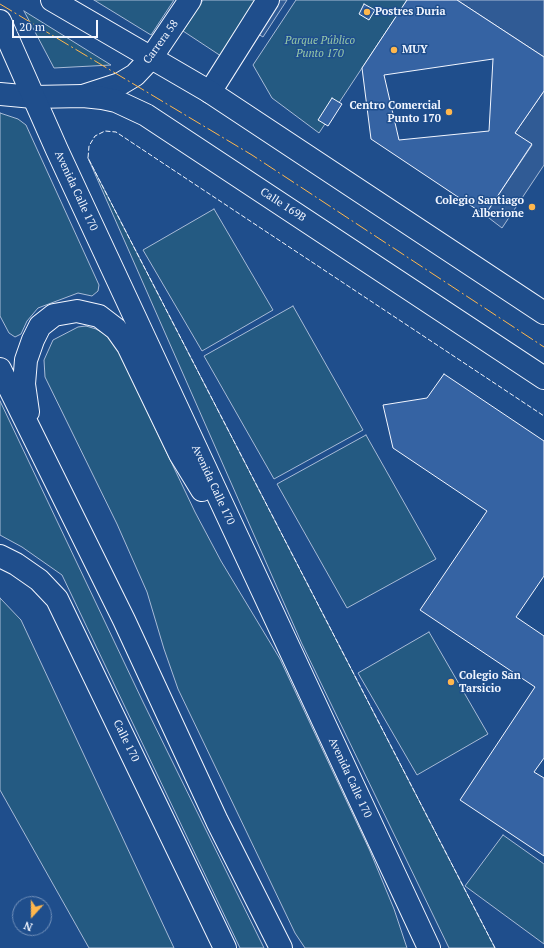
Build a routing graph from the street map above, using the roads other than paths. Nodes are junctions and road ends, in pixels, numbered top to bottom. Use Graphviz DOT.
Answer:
graph roads {
  1 [pos="52,0"];
  2 [pos="190,0"];
  3 [pos="268,0"];
  4 [pos="0,20"];
  5 [pos="151,58"];
  6 [pos="210,92"];
  7 [pos="0,94"];
  8 [pos="83,96"];
  9 [pos="33,97"];
  10 [pos="544,313"];
  11 [pos="0,369"];
  12 [pos="544,378"];
  13 [pos="31,432"];
  14 [pos="0,556"];
  15 [pos="259,584"];
  16 [pos="225,948"];
  17 [pos="281,948"];
  18 [pos="429,948"];
  1 -- 5 [label="main road"];
  2 -- 5 [label="main road, Carrera 58"];
  3 -- 6 [label="main road"];
  4 -- 9 [label="main road, Avenida Calle 170"];
  5 -- 6 [label="main road"];
  5 -- 8 [label="main road, Carrera 58"];
  6 -- 10 [label="main road"];
  7 -- 9 [label="main road, Calle 169B"];
  8 -- 9 [label="main road, Calle 169B"];
  8 -- 12 [label="main road, Calle 169B"];
  9 -- 15 [label="main road, Avenida Calle 170"];
  11 -- 13 [label="main road"];
  13 -- 15 [label="main road"];
  13 -- 17 [label="main road"];
  14 -- 16 [label="main road, Calle 170"];
  15 -- 18 [label="main road, Avenida Calle 170"];
}
